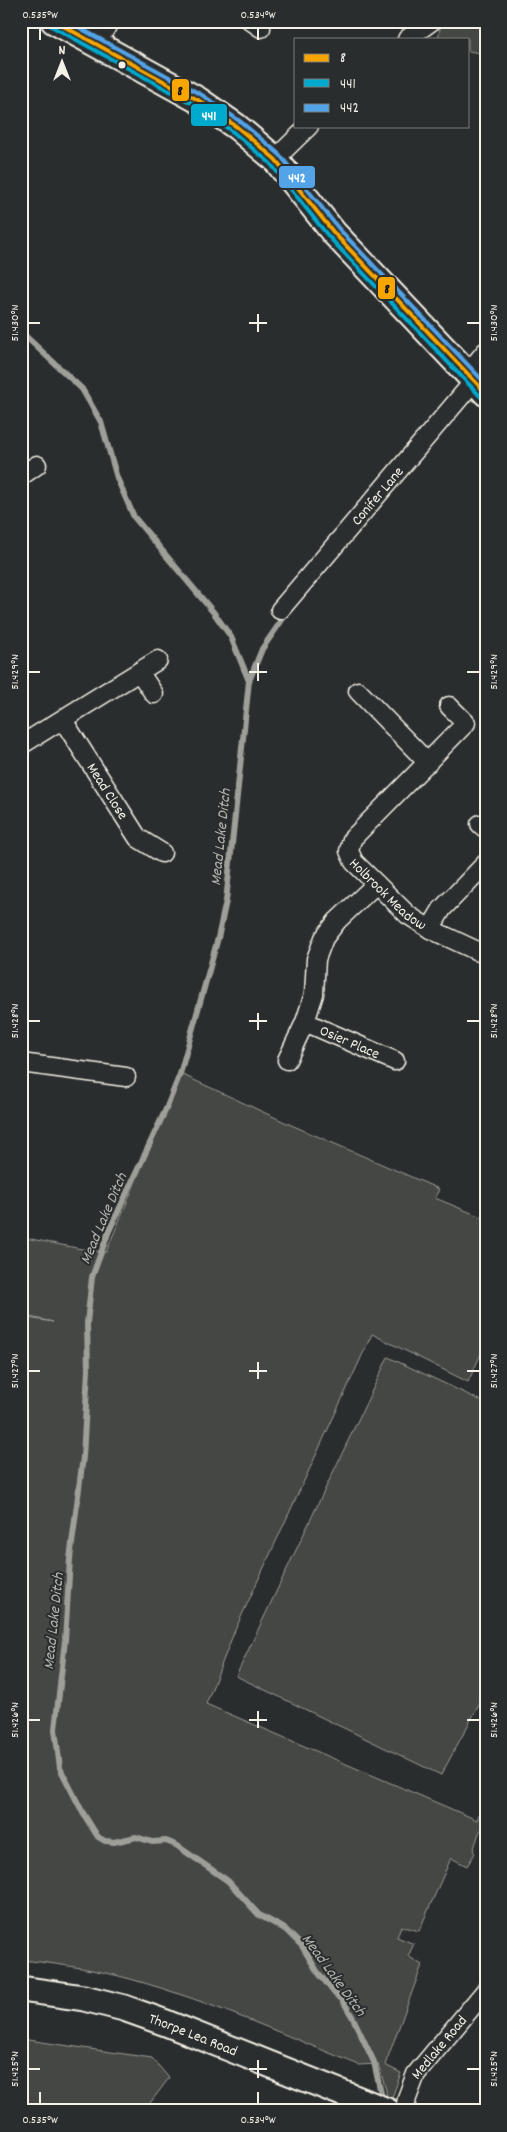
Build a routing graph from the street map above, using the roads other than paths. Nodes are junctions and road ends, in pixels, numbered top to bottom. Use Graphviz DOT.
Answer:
graph roads {
  1 [pos="54,21"];
  2 [pos="432,21"];
  3 [pos="408,38"];
  4 [pos="307,128"];
  5 [pos="275,159"];
  6 [pos="486,351"];
  7 [pos="475,382"];
  8 [pos="37,465"];
  9 [pos="21,476"];
  10 [pos="280,610"];
  11 [pos="158,660"];
  12 [pos="140,673"];
  13 [pos="358,691"];
  14 [pos="154,694"];
  15 [pos="449,706"];
  16 [pos="63,720"];
  17 [pos="21,745"];
  18 [pos="428,763"];
  19 [pos="162,853"];
  20 [pos="486,864"];
  21 [pos="376,884"];
  22 [pos="430,930"];
  23 [pos="486,955"];
  24 [pos="305,1022"];
  25 [pos="287,1060"];
  26 [pos="395,1061"];
  27 [pos="21,1063"];
  28 [pos="126,1077"];
  29 [pos="21,1989"];
  30 [pos="486,1990"];
  31 [pos="387,2111"];
  32 [pos="405,2111"];
  1 -- 5 [label="street"];
  2 -- 3 [label="street"];
  4 -- 5 [label="street"];
  5 -- 7 [label="street"];
  6 -- 7 [label="street, Conifer Lane"];
  7 -- 10 [label="street, Conifer Lane"];
  8 -- 9 [label="street"];
  11 -- 12 [label="street"];
  12 -- 14 [label="street"];
  12 -- 16 [label="street"];
  13 -- 18 [label="street"];
  15 -- 18 [label="street, Holbrook Meadow"];
  16 -- 17 [label="street"];
  16 -- 19 [label="street, Mead Close"];
  18 -- 21 [label="street, Holbrook Meadow"];
  20 -- 22 [label="street"];
  21 -- 22 [label="street, Holbrook Meadow"];
  21 -- 24 [label="street, Osier Place"];
  22 -- 23 [label="street, Holbrook Meadow"];
  24 -- 25 [label="street, Osier Place"];
  24 -- 26 [label="street, Osier Place"];
  27 -- 28 [label="street"];
  29 -- 31 [label="street, Thorpe Lea Road"];
  30 -- 32 [label="street, Medlake Road"];
}
